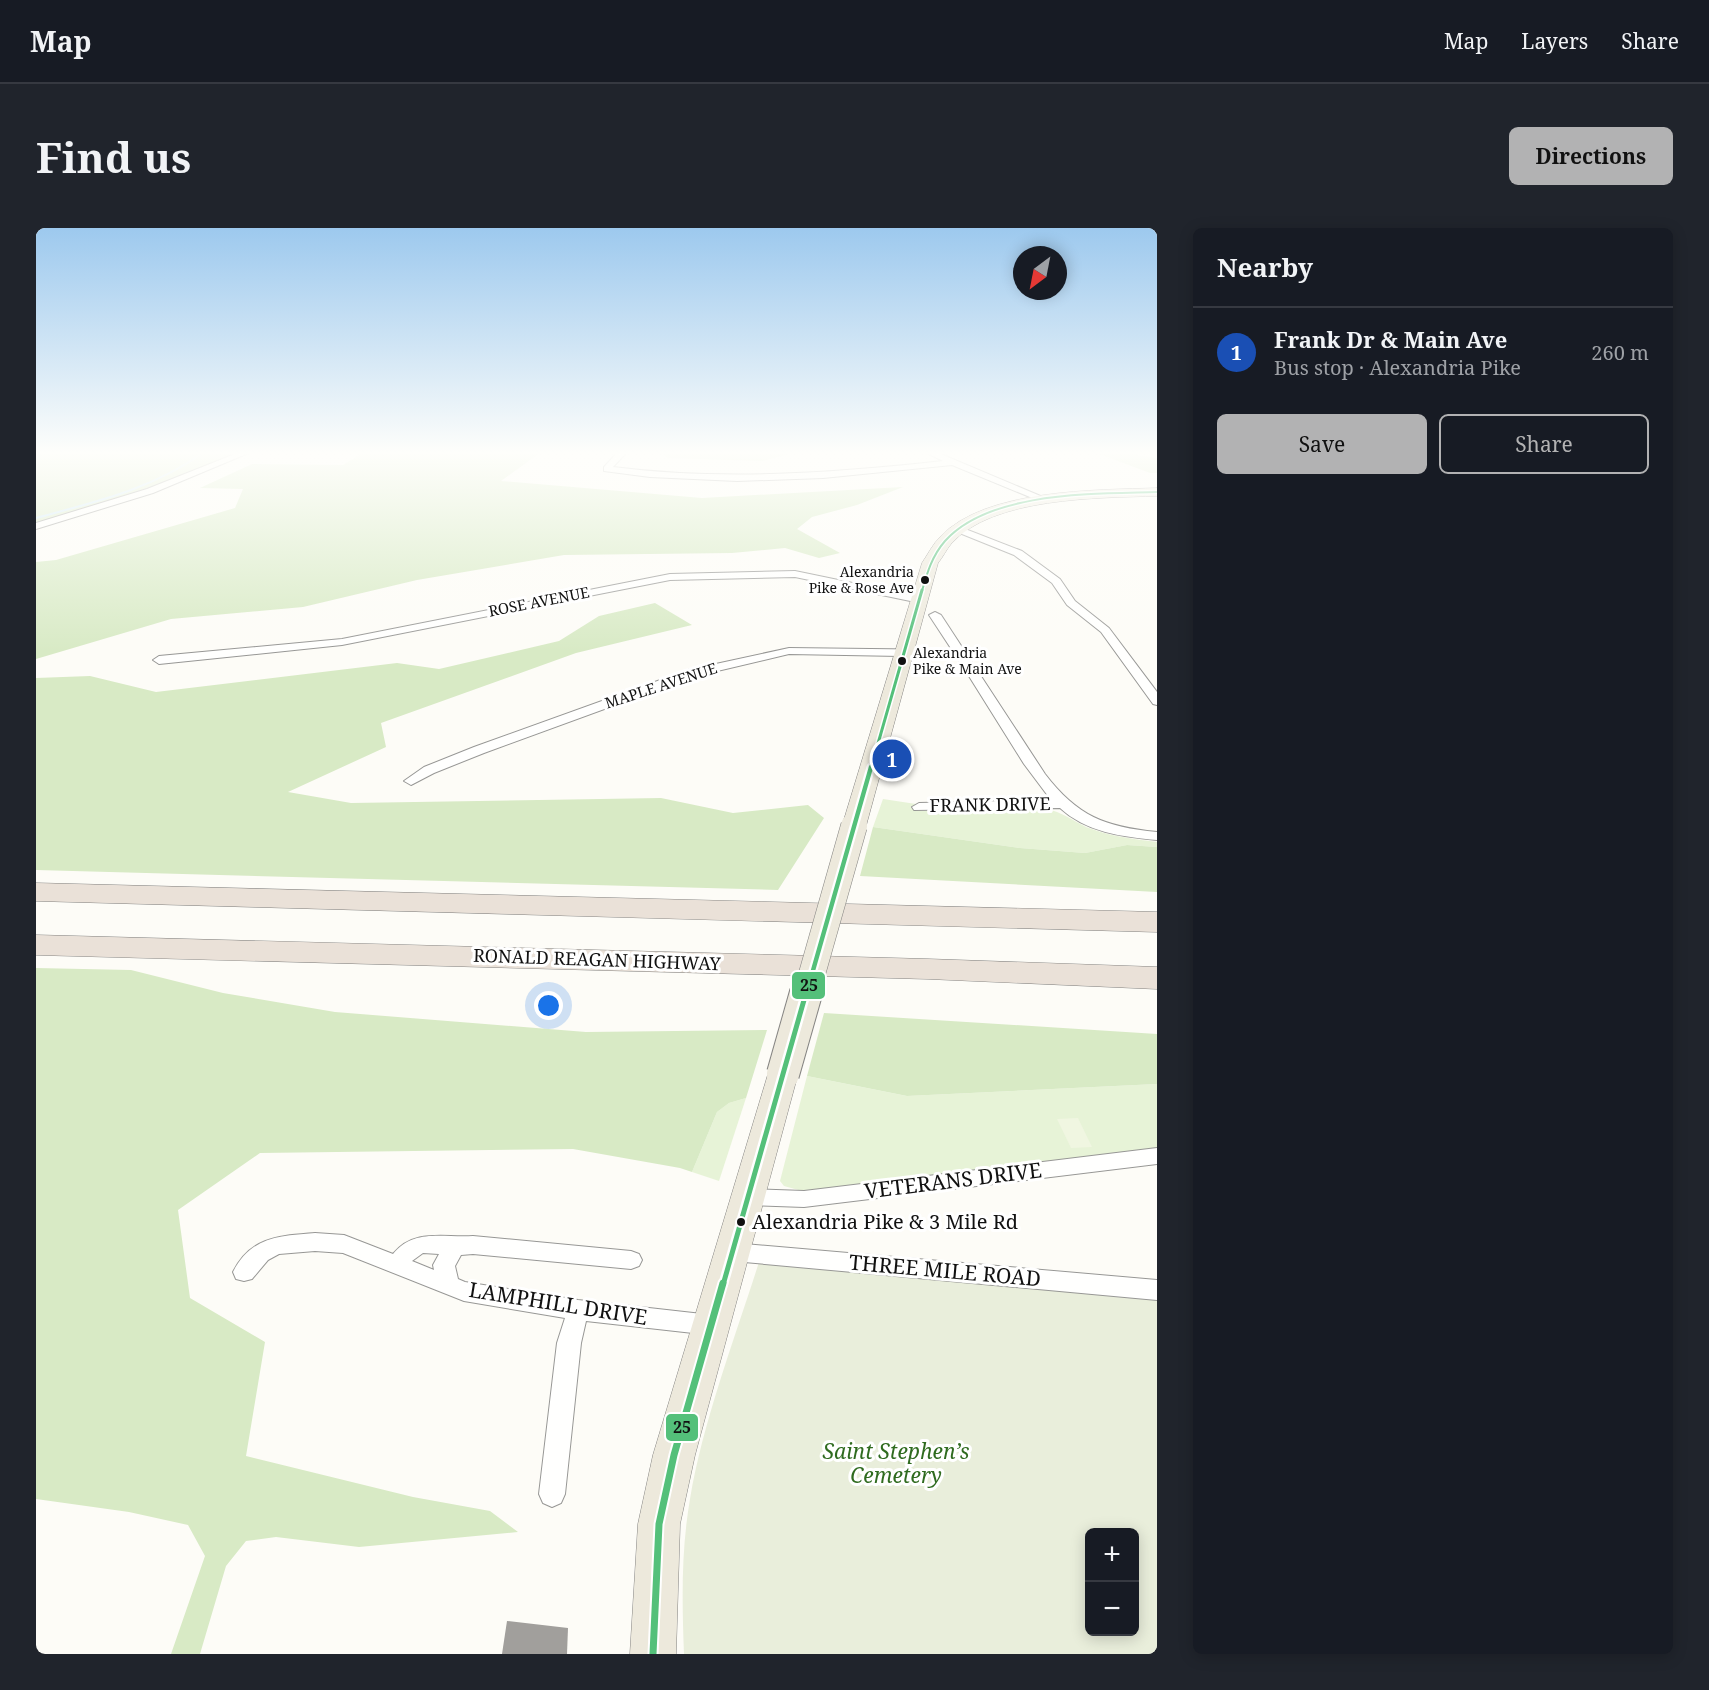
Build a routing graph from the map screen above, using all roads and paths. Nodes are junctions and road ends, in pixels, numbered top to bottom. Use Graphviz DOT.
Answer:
graph roads {
  1 [pos="60,519"];
  2 [pos="983,519"];
  3 [pos="36,526"];
  4 [pos="960,530"];
  5 [pos="920,600"];
  6 [pos="935,615"];
  7 [pos="904,654"];
  8 [pos="960,654"];
  9 [pos="159,660"];
  10 [pos="1157,701"];
  11 [pos="411,781"];
  12 [pos="1062,804"];
  13 [pos="918,807"];
  14 [pos="1157,836"];
  15 [pos="36,892"];
  16 [pos="1157,922"];
  17 [pos="36,945"];
  18 [pos="1157,978"];
  19 [pos="1157,1156"];
  20 [pos="748,1197"];
  21 [pos="455,1247"];
  22 [pos="733,1252"];
  23 [pos="631,1260"];
  24 [pos="397,1264"];
  25 [pos="244,1272"];
  26 [pos="448,1285"];
  27 [pos="1157,1290"];
  28 [pos="578,1310"];
  29 [pos="711,1326"];
  30 [pos="552,1494"];
  31 [pos="653,1654"];
  1 -- 3 [label="street"];
  2 -- 4 [label="main road"];
  4 -- 5 [label="main road"];
  4 -- 10 [label="street"];
  5 -- 7 [label="main road"];
  5 -- 9 [label="street, ROSE AVENUE"];
  6 -- 8 [label="street"];
  7 -- 8 [label="street, MAPLE AVENUE"];
  7 -- 11 [label="street, MAPLE AVENUE"];
  7 -- 20 [label="main road, bridge"];
  8 -- 12 [label="street"];
  12 -- 13 [label="street, FRANK DRIVE"];
  12 -- 14 [label="street"];
  15 -- 16 [label="highway"];
  17 -- 18 [label="highway, RONALD REAGAN HIGHWAY"];
  19 -- 20 [label="street, VETERANS DRIVE"];
  20 -- 22 [label="main road"];
  21 -- 23 [label="street"];
  21 -- 24 [label="street"];
  21 -- 26 [label="street"];
  22 -- 27 [label="street, THREE MILE ROAD"];
  22 -- 29 [label="main road"];
  24 -- 25 [label="street, LAMPHILL DRIVE"];
  24 -- 26 [label="street, LAMPHILL DRIVE"];
  26 -- 28 [label="street, LAMPHILL DRIVE"];
  28 -- 29 [label="street, LAMPHILL DRIVE"];
  28 -- 30 [label="street"];
  29 -- 31 [label="main road"];
}
